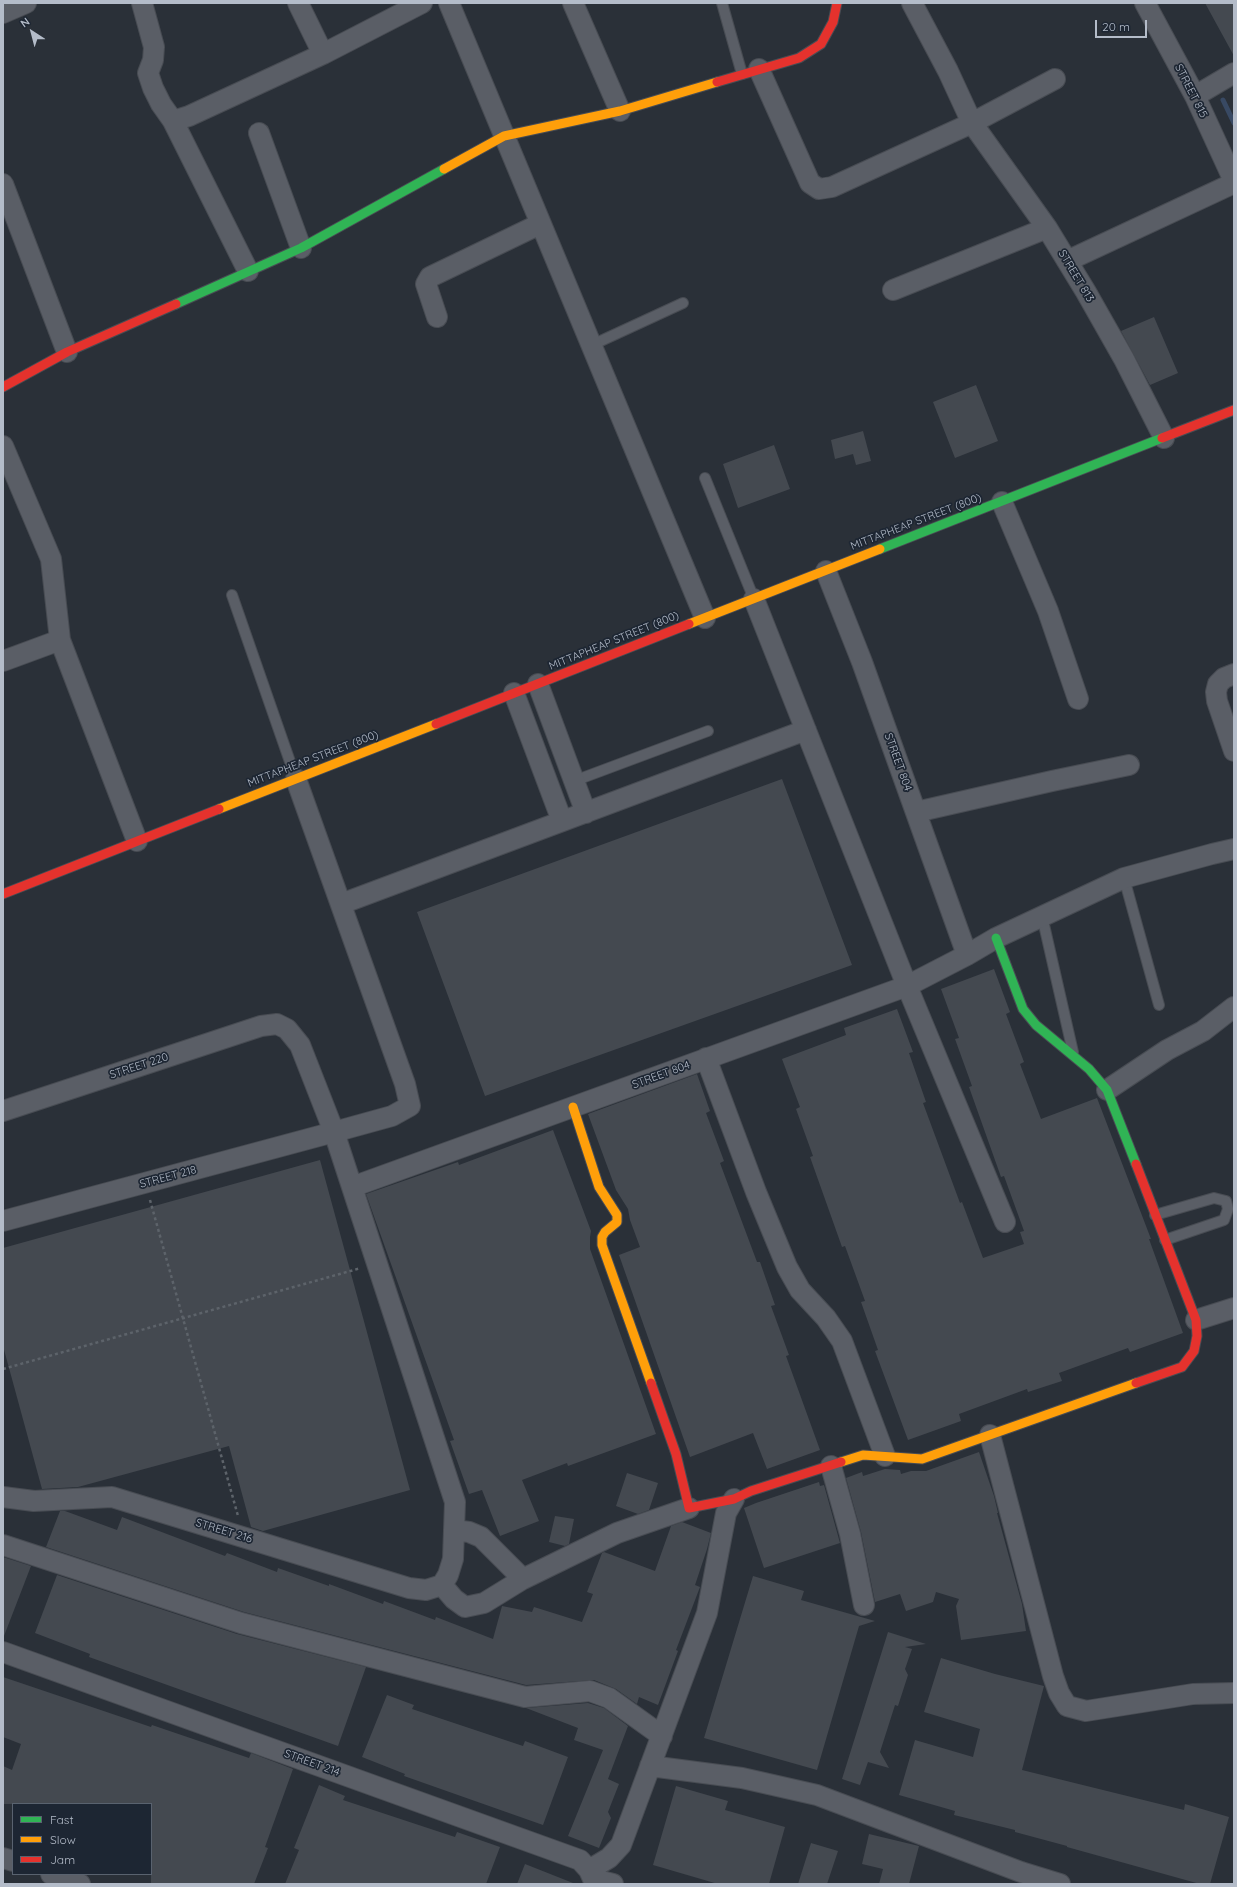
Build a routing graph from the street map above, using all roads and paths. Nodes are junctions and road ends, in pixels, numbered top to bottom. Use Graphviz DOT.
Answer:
graph roads {
  1 [pos="26,3"];
  2 [pos="142,3"];
  3 [pos="298,3"];
  4 [pos="422,3"];
  5 [pos="449,3"];
  6 [pos="573,3"];
  7 [pos="722,3"];
  8 [pos="837,3"];
  9 [pos="912,3"];
  10 [pos="1145,3"];
  11 [pos="3,13"];
  12 [pos="323,54"];
  13 [pos="751,72"];
  14 [pos="1234,73"];
  15 [pos="1055,79"];
  16 [pos="1195,96"];
  17 [pos="620,111"];
  18 [pos="173,121"];
  19 [pos="972,123"];
  20 [pos="259,133"];
  21 [pos="504,136"];
  22 [pos="1234,182"];
  23 [pos="3,184"];
  24 [pos="540,224"];
  25 [pos="1047,228"];
  26 [pos="301,248"];
  27 [pos="1067,261"];
  28 [pos="248,272"];
  29 [pos="893,290"];
  30 [pos="683,303"];
  31 [pos="437,317"];
  32 [pos="592,344"];
  33 [pos="67,352"];
  34 [pos="3,387"];
  35 [pos="1234,410"];
  36 [pos="1164,438"];
  37 [pos="3,446"];
  38 [pos="705,478"];
  39 [pos="1002,502"];
  40 [pos="826,571"];
  41 [pos="232,595"];
  42 [pos="754,598"];
  43 [pos="705,618"];
  44 [pos="60,640"];
  45 [pos="3,661"];
  46 [pos="1234,674"];
  47 [pos="538,684"];
  48 [pos="514,693"];
  49 [pos="1078,699"];
  50 [pos="806,730"];
  51 [pos="708,731"];
  52 [pos="1234,751"];
  53 [pos="1130,766"];
  54 [pos="296,779"];
  55 [pos="574,781"];
  56 [pos="916,812"];
  57 [pos="586,813"];
  58 [pos="562,821"];
  59 [pos="137,841"];
  60 [pos="1234,850"];
  61 [pos="1124,878"];
  62 [pos="3,894"];
  63 [pos="340,904"];
  64 [pos="1042,916"];
  65 [pos="996,938"];
  66 [pos="967,955"];
  67 [pos="907,986"];
  68 [pos="1159,1005"];
  69 [pos="1234,1007"];
  70 [pos="1074,1056"];
  71 [pos="706,1058"];
  72 [pos="1107,1090"];
  73 [pos="573,1107"];
  74 [pos="3,1111"];
  75 [pos="334,1132"];
  76 [pos="146,1183"];
  77 [pos="352,1187"];
  78 [pos="1155,1215"];
  79 [pos="3,1222"];
  80 [pos="1005,1222"];
  81 [pos="1165,1240"];
  82 [pos="377,1264"];
  83 [pos="1234,1308"];
  84 [pos="183,1318"];
  85 [pos="1196,1320"];
  86 [pos="3,1369"];
  87 [pos="990,1435"];
  88 [pos="886,1456"];
  89 [pos="831,1466"];
  90 [pos="3,1497"];
  91 [pos="734,1500"];
  92 [pos="689,1508"];
  93 [pos="454,1530"];
  94 [pos="244,1537"];
  95 [pos="3,1545"];
  96 [pos="523,1580"];
  97 [pos="442,1585"];
  98 [pos="864,1605"];
  99 [pos="3,1652"];
  100 [pos="1234,1693"];
  101 [pos="662,1736"];
  102 [pos="650,1766"];
  103 [pos="54,1875"];
  104 [pos="591,1877"];
  105 [pos="80,1884"];
  106 [pos="613,1884"];
  107 [pos="1060,1884"];
  1 -- 11 [label="street"];
  2 -- 18 [label="street"];
  3 -- 12 [label="street"];
  4 -- 12 [label="street"];
  5 -- 21 [label="street"];
  6 -- 17 [label="street"];
  7 -- 13 [label="lane"];
  8 -- 13 [label="street"];
  9 -- 19 [label="street, STREET 813"];
  10 -- 16 [label="street, STREET 815"];
  12 -- 18 [label="street"];
  13 -- 17 [label="street"];
  13 -- 19 [label="street"];
  14 -- 16 [label="street"];
  15 -- 19 [label="street"];
  16 -- 22 [label="street, STREET 815"];
  17 -- 21 [label="street"];
  18 -- 28 [label="street"];
  19 -- 25 [label="street, STREET 813"];
  20 -- 26 [label="street"];
  21 -- 24 [label="street"];
  21 -- 26 [label="street"];
  22 -- 27 [label="street"];
  23 -- 33 [label="street"];
  24 -- 31 [label="street"];
  24 -- 32 [label="street"];
  25 -- 27 [label="street, STREET 813"];
  25 -- 29 [label="street"];
  26 -- 28 [label="street"];
  27 -- 36 [label="street, STREET 813"];
  28 -- 33 [label="street"];
  30 -- 32 [label="lane"];
  32 -- 43 [label="street"];
  33 -- 34 [label="street"];
  35 -- 36 [label="street, MITTAPHEAP STREET (800)"];
  36 -- 39 [label="street, MITTAPHEAP STREET (800)"];
  37 -- 44 [label="street"];
  38 -- 42 [label="lane"];
  39 -- 40 [label="street, MITTAPHEAP STREET (800)"];
  39 -- 49 [label="street"];
  40 -- 42 [label="street, MITTAPHEAP STREET (800)"];
  40 -- 56 [label="street, STREET 804"];
  41 -- 54 [label="lane"];
  42 -- 43 [label="street, MITTAPHEAP STREET (800)"];
  42 -- 50 [label="street"];
  43 -- 47 [label="street, MITTAPHEAP STREET (800)"];
  44 -- 45 [label="street"];
  44 -- 59 [label="street"];
  46 -- 52 [label="street"];
  47 -- 48 [label="street, MITTAPHEAP STREET (800)"];
  47 -- 55 [label="street"];
  48 -- 54 [label="street, MITTAPHEAP STREET (800)"];
  48 -- 58 [label="street"];
  50 -- 57 [label="street"];
  50 -- 67 [label="street"];
  51 -- 55 [label="lane"];
  53 -- 56 [label="street"];
  54 -- 59 [label="street, MITTAPHEAP STREET (800)"];
  54 -- 63 [label="street"];
  55 -- 57 [label="street"];
  56 -- 66 [label="street, STREET 804"];
  57 -- 58 [label="street"];
  58 -- 63 [label="street"];
  59 -- 62 [label="street, MITTAPHEAP STREET (800)"];
  60 -- 61 [label="street, STREET 804"];
  61 -- 64 [label="street, STREET 804"];
  61 -- 68 [label="lane"];
  63 -- 75 [label="street, STREET 218"];
  64 -- 65 [label="street, STREET 804"];
  64 -- 70 [label="lane"];
  65 -- 66 [label="street, STREET 804"];
  65 -- 70 [label="street"];
  66 -- 67 [label="street, STREET 804"];
  67 -- 71 [label="street, STREET 804"];
  67 -- 80 [label="street"];
  69 -- 72 [label="street"];
  70 -- 72 [label="street"];
  71 -- 73 [label="street, STREET 804"];
  71 -- 88 [label="street"];
  72 -- 78 [label="street"];
  73 -- 77 [label="street, STREET 804"];
  73 -- 92 [label="street"];
  74 -- 75 [label="street, STREET 220"];
  75 -- 76 [label="street, STREET 218"];
  75 -- 77 [label="street"];
  76 -- 79 [label="street, STREET 218"];
  76 -- 84 [label="path"];
  77 -- 82 [label="street"];
  78 -- 81 [label="street"];
  78 -- 81 [label="lane"];
  81 -- 85 [label="street"];
  82 -- 84 [label="path"];
  82 -- 93 [label="street"];
  83 -- 85 [label="street"];
  84 -- 86 [label="path"];
  84 -- 94 [label="path"];
  85 -- 87 [label="street"];
  87 -- 88 [label="street"];
  87 -- 100 [label="street"];
  88 -- 89 [label="street"];
  89 -- 91 [label="street"];
  89 -- 98 [label="street"];
  90 -- 94 [label="street, STREET 216"];
  91 -- 92 [label="street"];
  91 -- 101 [label="street"];
  92 -- 96 [label="street"];
  93 -- 96 [label="street"];
  93 -- 97 [label="street"];
  94 -- 97 [label="street, STREET 216"];
  95 -- 101 [label="street"];
  96 -- 97 [label="street"];
  99 -- 104 [label="street, STREET 214"];
  101 -- 102 [label="street"];
  102 -- 104 [label="street"];
  102 -- 107 [label="street"];
  103 -- 105 [label="street"];
  104 -- 106 [label="street, STREET 214"];
}
